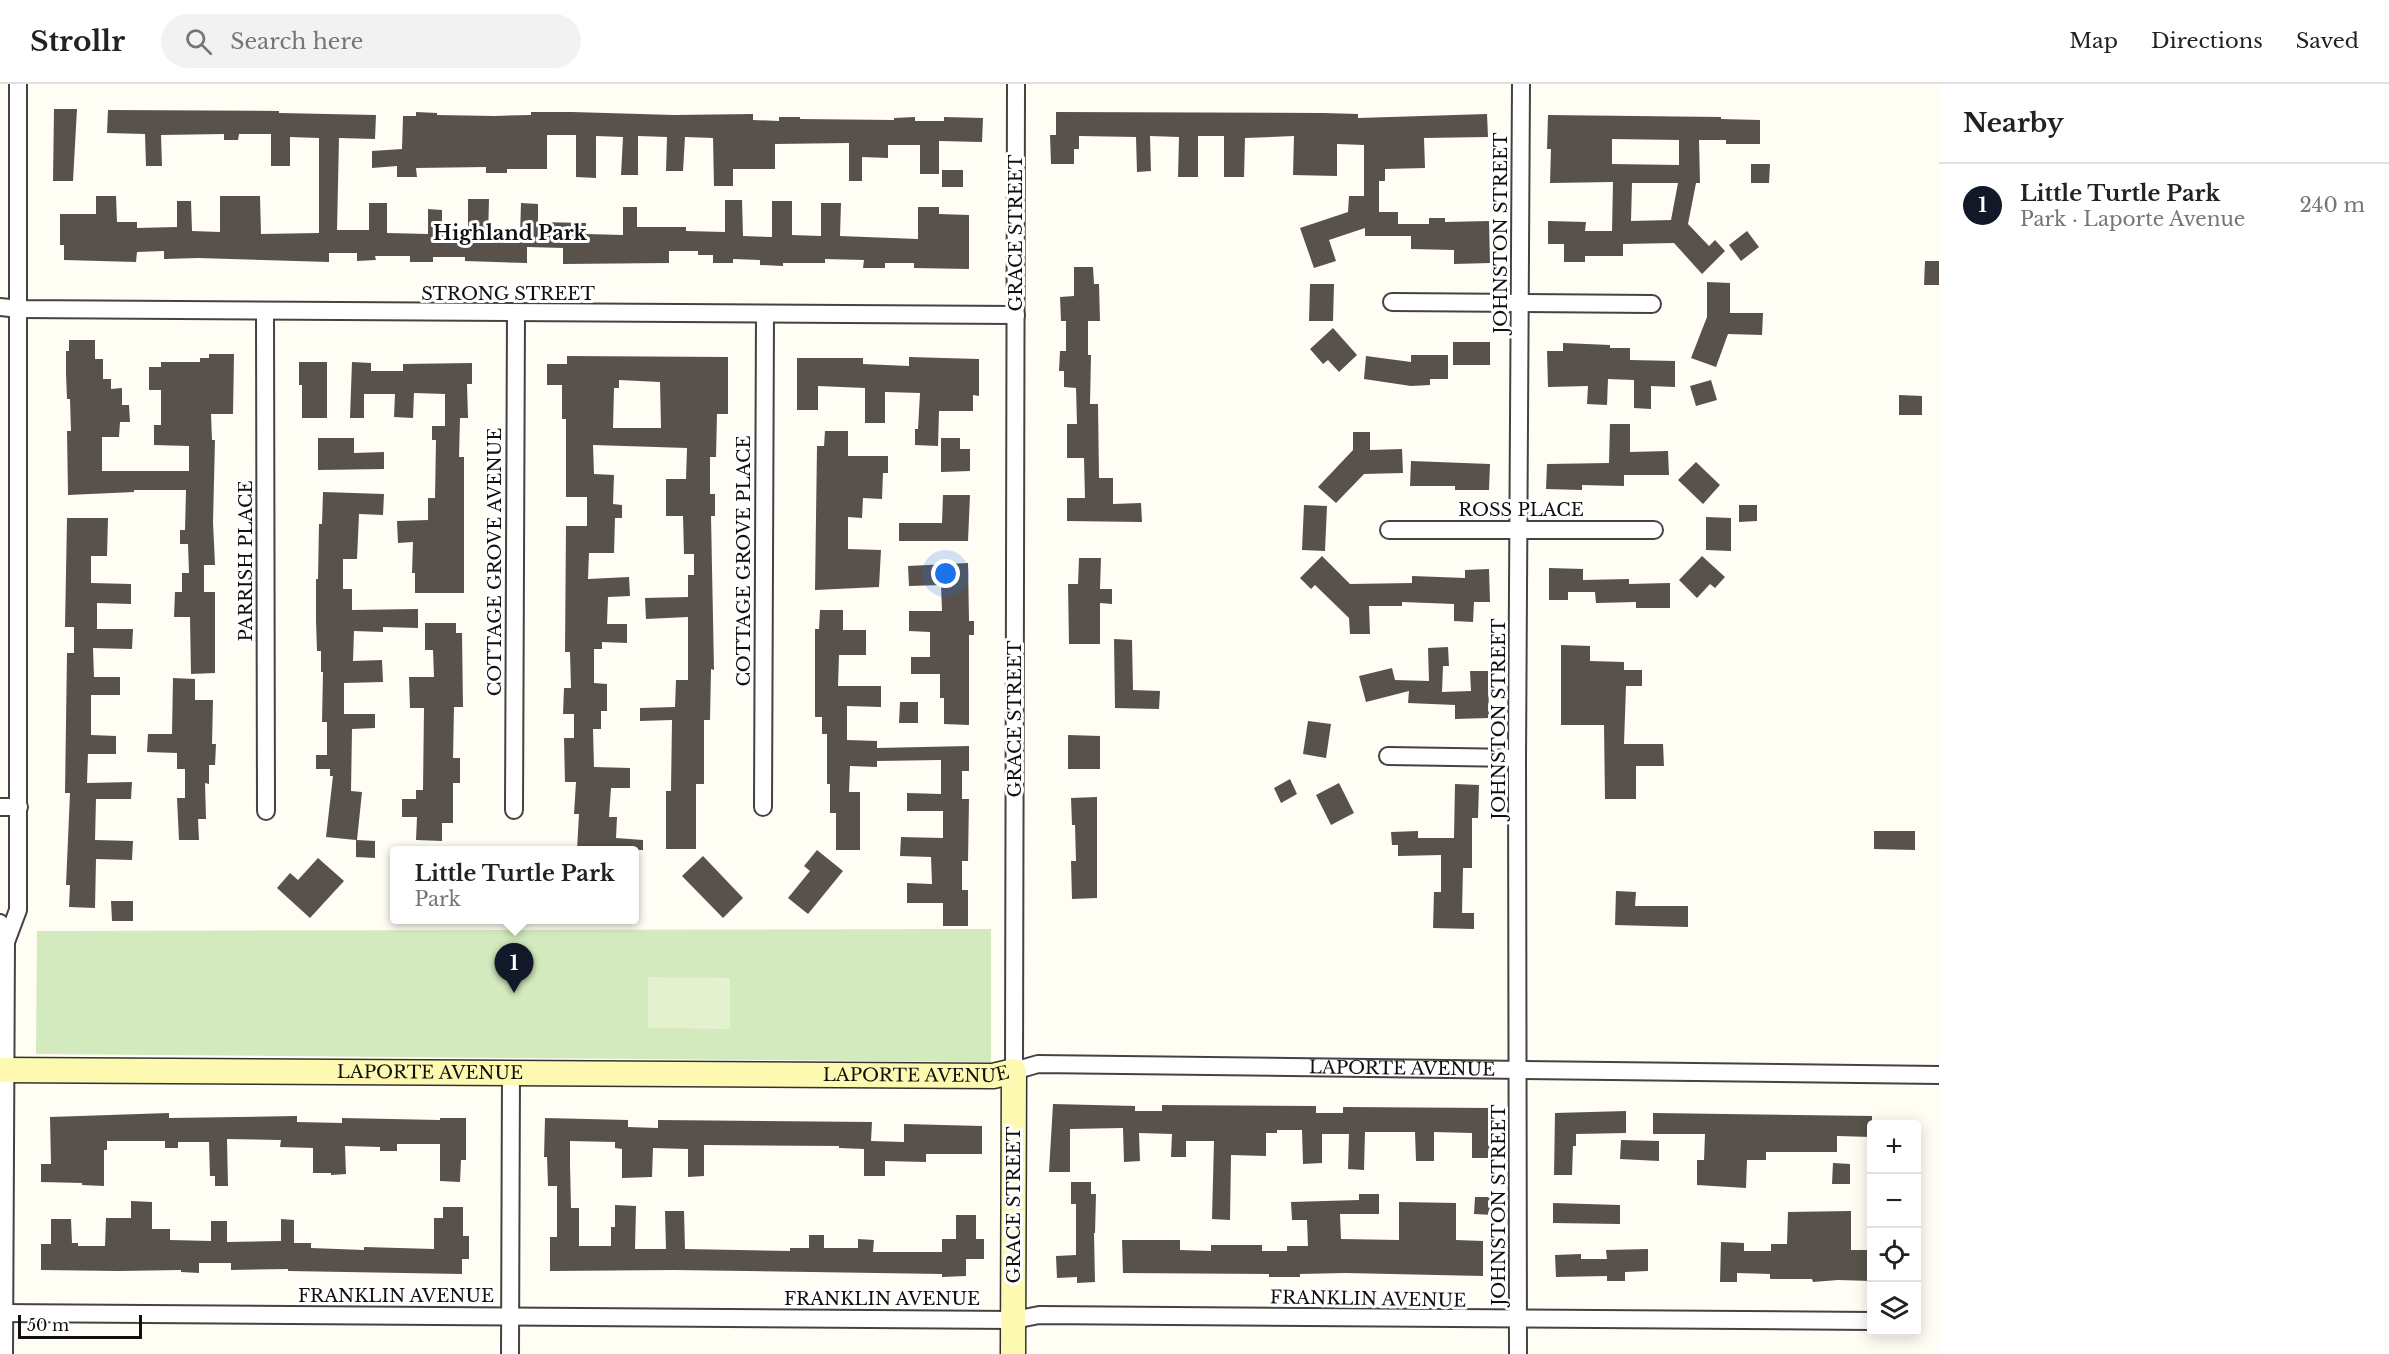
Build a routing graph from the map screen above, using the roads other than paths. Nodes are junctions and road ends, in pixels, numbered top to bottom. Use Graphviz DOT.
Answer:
graph roads {
  1 [pos="18,84"];
  2 [pos="1016,84"];
  3 [pos="1521,84"];
  4 [pos="1392,302"];
  5 [pos="1521,304"];
  6 [pos="1652,304"];
  7 [pos="0,307"];
  8 [pos="19,309"];
  9 [pos="266,312"];
  10 [pos="516,313"];
  11 [pos="765,315"];
  12 [pos="1017,315"];
  13 [pos="1520,529"];
  14 [pos="1389,530"];
  15 [pos="1654,530"];
  16 [pos="1388,756"];
  17 [pos="1517,758"];
  18 [pos="0,807"];
  19 [pos="19,807"];
  20 [pos="763,807"];
  21 [pos="514,810"];
  22 [pos="266,811"];
  23 [pos="0,923"];
  24 [pos="6,942"];
  25 [pos="1519,1069"];
  26 [pos="3,1070"];
  27 [pos="1014,1071"];
  28 [pos="511,1074"];
  29 [pos="1939,1076"];
  30 [pos="2,1313"];
  31 [pos="510,1317"];
  32 [pos="1014,1320"];
  33 [pos="1518,1320"];
  34 [pos="1867,1321"];
  35 [pos="4,1354"];
  36 [pos="510,1354"];
  37 [pos="1013,1354"];
  38 [pos="1518,1354"];
  1 -- 8 [label="street"];
  2 -- 12 [label="street, GRACE STREET"];
  3 -- 5 [label="street, JOHNSTON STREET"];
  4 -- 5 [label="street"];
  5 -- 6 [label="street"];
  5 -- 13 [label="street, JOHNSTON STREET"];
  7 -- 8 [label="street, STRONG STREET"];
  8 -- 9 [label="street, STRONG STREET"];
  8 -- 19 [label="street"];
  9 -- 10 [label="street, STRONG STREET"];
  9 -- 22 [label="street, PARRISH PLACE"];
  10 -- 11 [label="street, STRONG STREET"];
  10 -- 21 [label="street, COTTAGE GROVE AVENUE"];
  11 -- 12 [label="street, STRONG STREET"];
  11 -- 20 [label="street, COTTAGE GROVE PLACE"];
  12 -- 27 [label="street, GRACE STREET"];
  13 -- 14 [label="street, ROSS PLACE"];
  13 -- 15 [label="street, ROSS PLACE"];
  13 -- 17 [label="street, JOHNSTON STREET"];
  16 -- 17 [label="street"];
  17 -- 25 [label="street, JOHNSTON STREET"];
  18 -- 19 [label="street"];
  19 -- 24 [label="street"];
  23 -- 24 [label="street"];
  24 -- 26 [label="street"];
  25 -- 27 [label="street, LAPORTE AVENUE"];
  25 -- 29 [label="street, LAPORTE AVENUE"];
  25 -- 33 [label="street, JOHNSTON STREET"];
  26 -- 28 [label="street, LAPORTE AVENUE"];
  26 -- 30 [label="street"];
  27 -- 28 [label="street, LAPORTE AVENUE"];
  27 -- 32 [label="street, GRACE STREET"];
  28 -- 31 [label="street"];
  30 -- 31 [label="street, FRANKLIN AVENUE"];
  30 -- 35 [label="street"];
  31 -- 32 [label="street, FRANKLIN AVENUE"];
  31 -- 36 [label="street"];
  32 -- 33 [label="street, FRANKLIN AVENUE"];
  32 -- 37 [label="street, GRACE STREET"];
  33 -- 34 [label="street, FRANKLIN AVENUE"];
  33 -- 38 [label="street, JOHNSTON STREET"];
}
